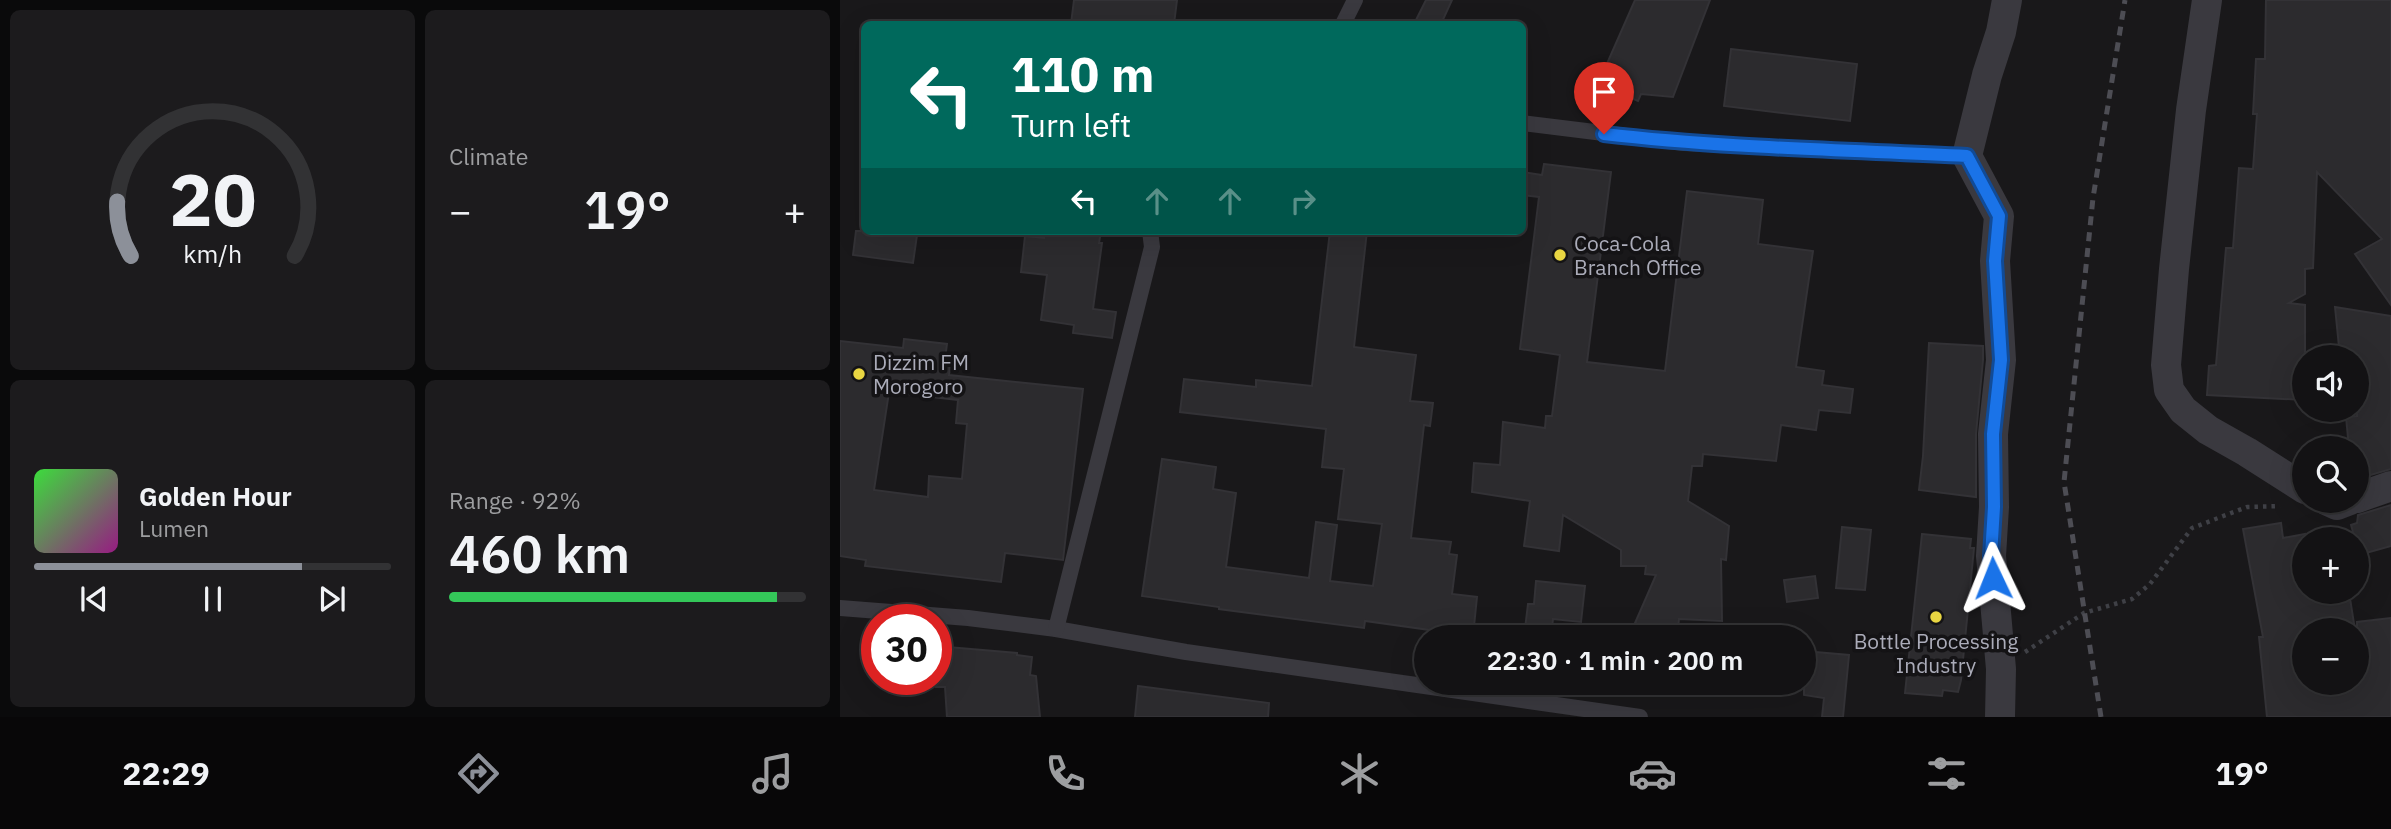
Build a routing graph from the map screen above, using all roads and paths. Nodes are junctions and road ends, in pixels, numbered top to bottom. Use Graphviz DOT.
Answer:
graph roads {
  1 [pos="1355,0"];
  2 [pos="2007,0"];
  3 [pos="2207,0"];
  4 [pos="1344,21"];
  5 [pos="1526,123"];
  6 [pos="1967,156"];
  7 [pos="1150,235"];
  8 [pos="2391,486"];
  9 [pos="2369,494"];
  10 [pos="2292,495"];
  11 [pos="2292,499"];
  12 [pos="840,608"];
  13 [pos="1056,629"];
  14 [pos="2001,669"];
  15 [pos="1640,717"];
  16 [pos="2000,717"];
  1 -- 4 [label="lane"];
  2 -- 6 [label="street"];
  3 -- 10 [label="street"];
  5 -- 6 [label="lane"];
  6 -- 14 [label="street"];
  7 -- 13 [label="lane"];
  8 -- 9 [label="street"];
  11 -- 14 [label="path"];
  12 -- 13 [label="lane"];
  13 -- 15 [label="lane"];
  14 -- 16 [label="street"];
}
